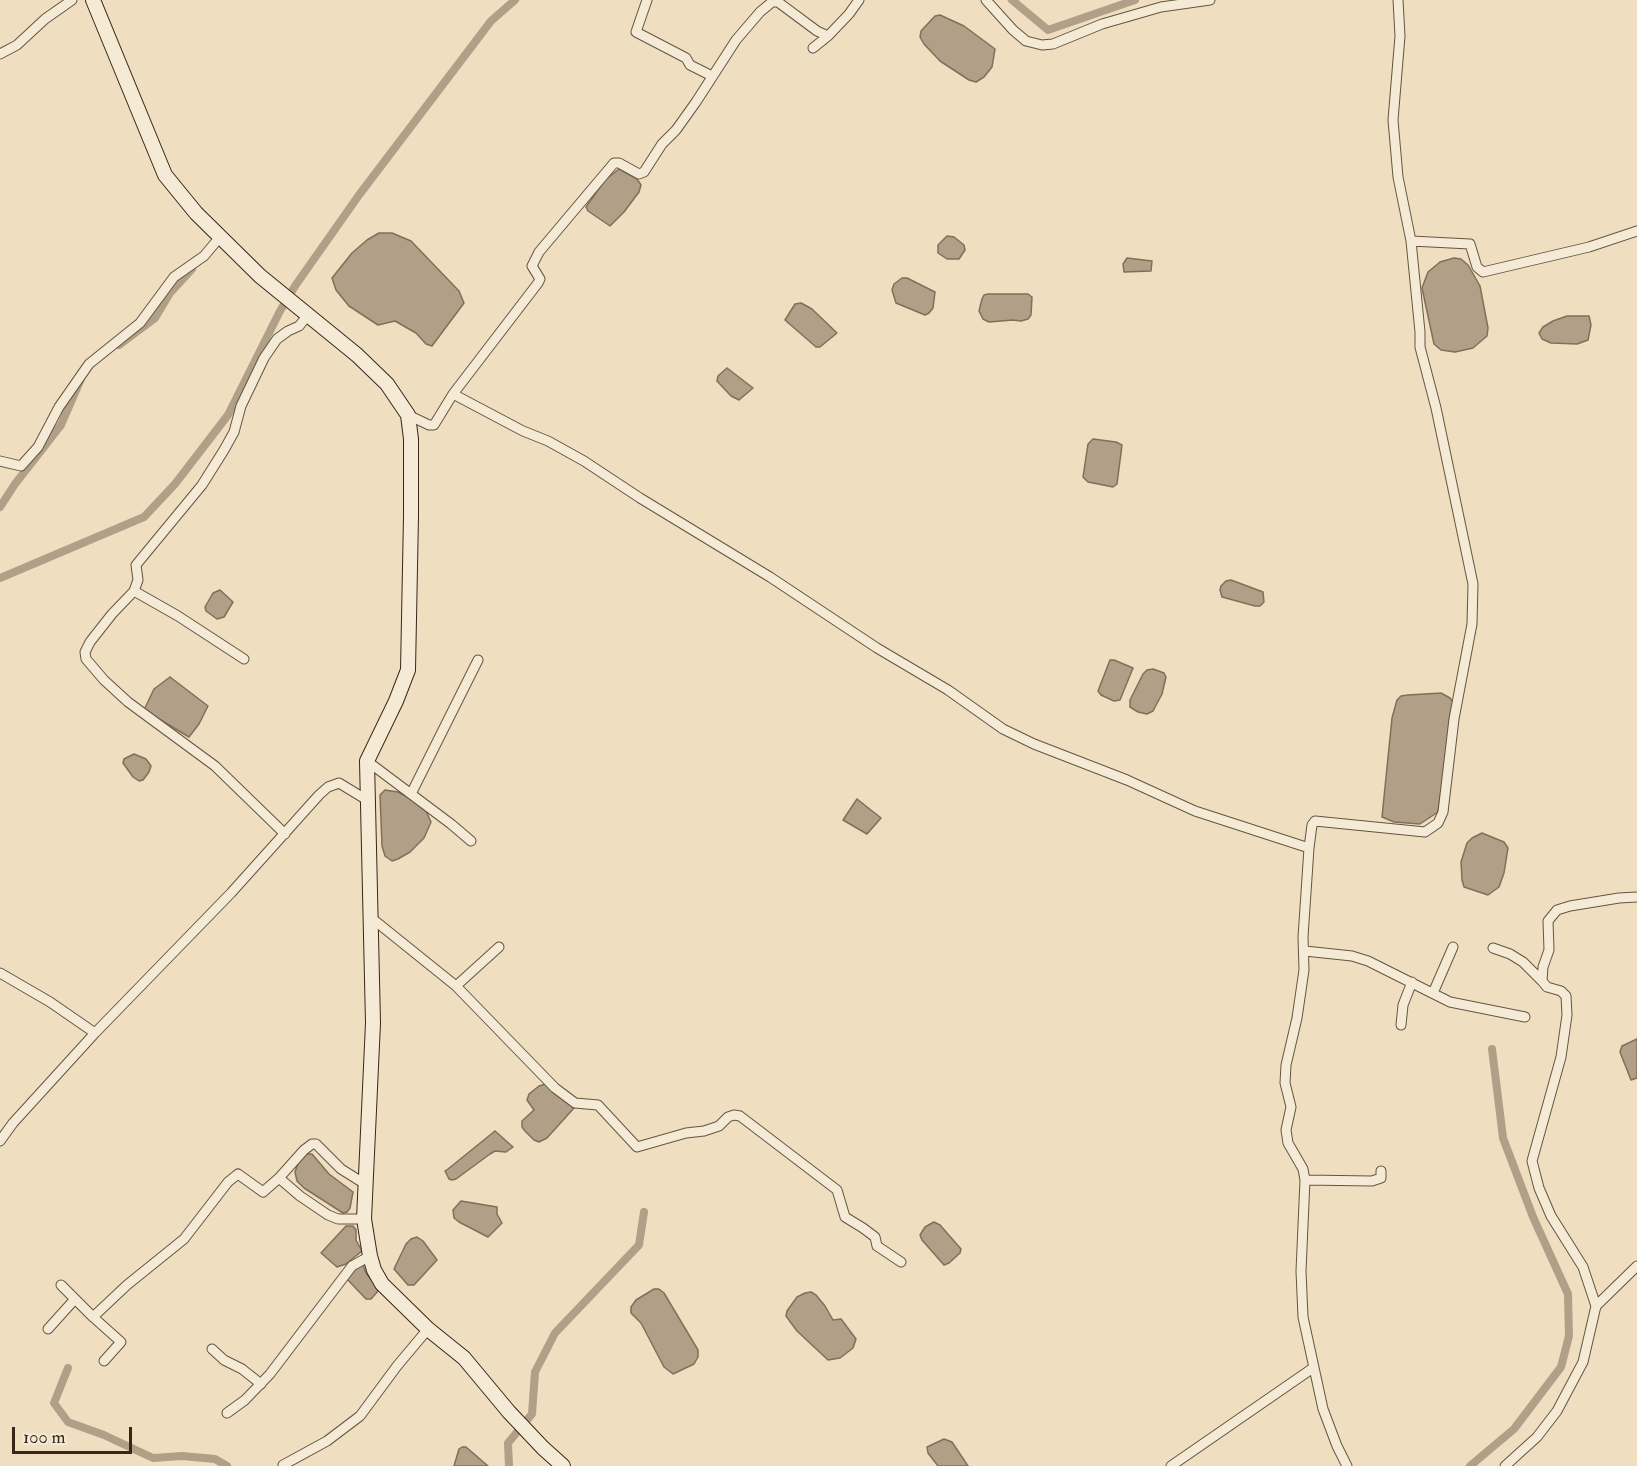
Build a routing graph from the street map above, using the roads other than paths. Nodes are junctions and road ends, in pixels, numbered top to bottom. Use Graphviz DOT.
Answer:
graph roads {
  1 [pos="72,0"];
  2 [pos="93,0"];
  3 [pos="647,0"];
  4 [pos="859,0"];
  5 [pos="986,0"];
  6 [pos="1210,0"];
  7 [pos="1398,0"];
  8 [pos="828,36"];
  9 [pos="813,48"];
  10 [pos="0,54"];
  11 [pos="712,76"];
  12 [pos="1637,231"];
  13 [pos="220,237"];
  14 [pos="1411,241"];
  15 [pos="308,313"];
  16 [pos="453,394"];
  17 [pos="408,415"];
  18 [pos="0,461"];
  19 [pos="134,591"];
  20 [pos="244,660"];
  21 [pos="478,660"];
  22 [pos="367,761"];
  23 [pos="411,794"];
  24 [pos="367,800"];
  25 [pos="285,834"];
  26 [pos="471,841"];
  27 [pos="1309,848"];
  28 [pos="1637,897"];
  29 [pos="369,916"];
  30 [pos="499,947"];
  31 [pos="1453,947"];
  32 [pos="1492,948"];
  33 [pos="1305,951"];
  34 [pos="0,974"];
  35 [pos="1542,981"];
  36 [pos="1412,982"];
  37 [pos="456,986"];
  38 [pos="1433,993"];
  39 [pos="1525,1017"];
  40 [pos="1401,1025"];
  41 [pos="95,1034"];
  42 [pos="0,1141"];
  43 [pos="1381,1171"];
  44 [pos="279,1178"];
  45 [pos="1305,1180"];
  46 [pos="365,1184"];
  47 [pos="364,1219"];
  48 [pos="370,1256"];
  49 [pos="901,1262"];
  50 [pos="1637,1266"];
  51 [pos="61,1285"];
  52 [pos="75,1299"];
  53 [pos="1596,1306"];
  54 [pos="93,1317"];
  55 [pos="48,1329"];
  56 [pos="428,1329"];
  57 [pos="212,1349"];
  58 [pos="104,1361"];
  59 [pos="1313,1368"];
  60 [pos="261,1383"];
  61 [pos="227,1413"];
  62 [pos="284,1465"];
  63 [pos="563,1466"];
  64 [pos="1171,1466"];
  65 [pos="1347,1466"];
  66 [pos="1505,1466"];
  1 -- 10 [label="street"];
  2 -- 13 [label="main road"];
  3 -- 11 [label="street"];
  4 -- 8 [label="street"];
  5 -- 6 [label="street"];
  7 -- 14 [label="street"];
  8 -- 9 [label="street"];
  8 -- 11 [label="street"];
  11 -- 16 [label="street"];
  12 -- 14 [label="street"];
  13 -- 15 [label="main road"];
  13 -- 18 [label="street"];
  14 -- 27 [label="street"];
  15 -- 17 [label="main road"];
  15 -- 19 [label="street"];
  16 -- 17 [label="street"];
  16 -- 27 [label="street"];
  17 -- 22 [label="main road"];
  19 -- 20 [label="street"];
  19 -- 25 [label="street"];
  21 -- 23 [label="street"];
  22 -- 23 [label="street"];
  22 -- 24 [label="main road"];
  23 -- 26 [label="street"];
  24 -- 25 [label="street"];
  24 -- 29 [label="main road"];
  25 -- 41 [label="street"];
  27 -- 33 [label="street"];
  28 -- 35 [label="street"];
  29 -- 37 [label="street"];
  29 -- 46 [label="main road"];
  30 -- 37 [label="street"];
  31 -- 38 [label="street"];
  32 -- 35 [label="street"];
  33 -- 36 [label="street"];
  33 -- 45 [label="street"];
  34 -- 41 [label="street"];
  35 -- 53 [label="street"];
  36 -- 38 [label="street"];
  36 -- 40 [label="street"];
  37 -- 49 [label="street"];
  38 -- 39 [label="street"];
  41 -- 42 [label="street"];
  43 -- 45 [label="street"];
  44 -- 46 [label="street"];
  44 -- 47 [label="street"];
  44 -- 54 [label="street"];
  45 -- 59 [label="street"];
  46 -- 47 [label="main road"];
  47 -- 48 [label="main road"];
  48 -- 56 [label="main road"];
  48 -- 60 [label="street"];
  50 -- 53 [label="street"];
  51 -- 52 [label="street"];
  52 -- 54 [label="street"];
  52 -- 55 [label="street"];
  53 -- 66 [label="street"];
  54 -- 58 [label="street"];
  56 -- 62 [label="street"];
  56 -- 63 [label="main road"];
  57 -- 60 [label="street"];
  59 -- 64 [label="street"];
  59 -- 65 [label="street"];
  60 -- 61 [label="street"];
}
